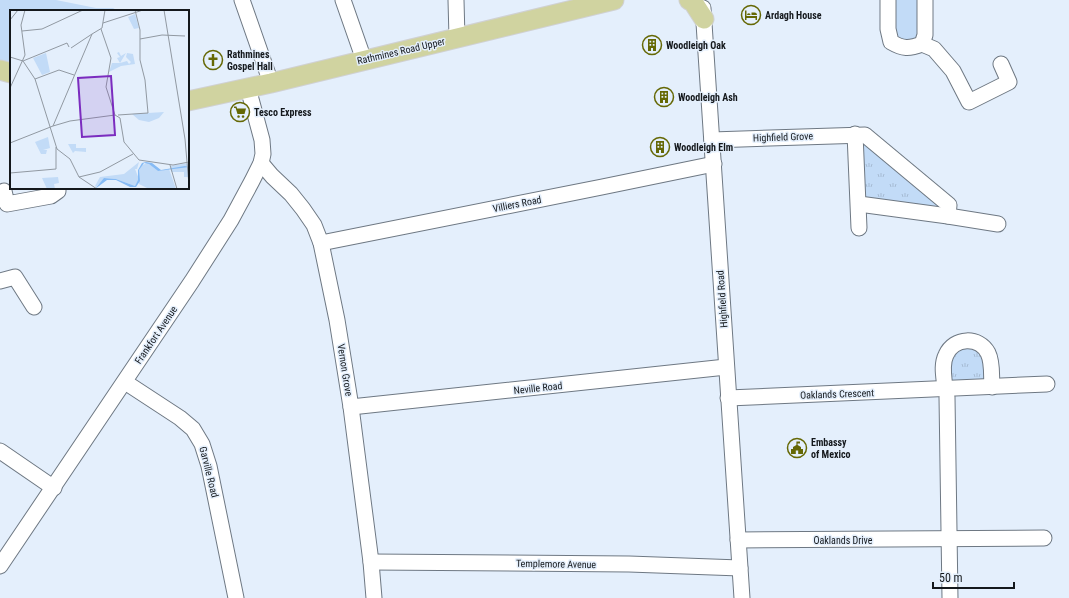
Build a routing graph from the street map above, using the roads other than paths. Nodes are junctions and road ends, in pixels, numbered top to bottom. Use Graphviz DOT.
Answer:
graph roads {
  1 [pos="242,0"];
  2 [pos="343,0"];
  3 [pos="456,0"];
  4 [pos="614,0"];
  5 [pos="689,0"];
  6 [pos="702,0"];
  7 [pos="888,0"];
  8 [pos="925,0"];
  9 [pos="704,20"];
  10 [pos="457,38"];
  11 [pos="922,44"];
  12 [pos="364,60"];
  13 [pos="1001,64"];
  14 [pos="0,70"];
  15 [pos="10,73"];
  16 [pos="271,83"];
  17 [pos="248,88"];
  18 [pos="189,101"];
  19 [pos="855,134"];
  20 [pos="712,140"];
  21 [pos="261,163"];
  22 [pos="714,164"];
  23 [pos="58,189"];
  24 [pos="4,191"];
  25 [pos="859,204"];
  26 [pos="948,216"];
  27 [pos="998,224"];
  28 [pos="859,228"];
  29 [pos="321,243"];
  30 [pos="0,281"];
  31 [pos="34,307"];
  32 [pos="726,367"];
  33 [pos="124,382"];
  34 [pos="1047,384"];
  35 [pos="992,387"];
  36 [pos="946,393"];
  37 [pos="728,398"];
  38 [pos="351,408"];
  39 [pos="0,451"];
  40 [pos="54,488"];
  41 [pos="1044,538"];
  42 [pos="738,540"];
  43 [pos="949,540"];
  44 [pos="371,562"];
  45 [pos="0,566"];
  46 [pos="740,568"];
  47 [pos="236,598"];
  48 [pos="374,598"];
  49 [pos="742,598"];
  50 [pos="950,598"];
  1 -- 16 [label="street"];
  2 -- 12 [label="street"];
  3 -- 10 [label="street"];
  4 -- 10 [label="main road, Rathmines Road Upper"];
  5 -- 9 [label="main road"];
  6 -- 9 [label="street, Highfield Road"];
  7 -- 11 [label="street"];
  8 -- 11 [label="street"];
  9 -- 20 [label="street, Highfield Road"];
  10 -- 12 [label="main road, Rathmines Road Upper"];
  11 -- 13 [label="street"];
  12 -- 16 [label="main road, Rathmines Road Upper"];
  14 -- 15 [label="main road"];
  16 -- 17 [label="main road, Rathmines Road Upper"];
  17 -- 18 [label="main road, Rathmines Road Upper"];
  17 -- 21 [label="street, Frankfort Avenue"];
  19 -- 20 [label="street, Highfield Grove"];
  19 -- 25 [label="street"];
  19 -- 26 [label="street, Highfield Grove"];
  20 -- 22 [label="street, Highfield Road"];
  21 -- 29 [label="street, Vernon Grove"];
  21 -- 33 [label="street, Frankfort Avenue"];
  22 -- 29 [label="street, Villiers Road"];
  22 -- 32 [label="street, Highfield Road"];
  23 -- 24 [label="street"];
  25 -- 26 [label="street"];
  25 -- 28 [label="street"];
  26 -- 27 [label="street"];
  29 -- 38 [label="street, Vernon Grove"];
  30 -- 31 [label="street"];
  32 -- 37 [label="street, Highfield Road"];
  32 -- 38 [label="street, Neville Road"];
  33 -- 40 [label="street, Frankfort Avenue"];
  33 -- 47 [label="street, Garville Road"];
  34 -- 35 [label="street, Oaklands Crescent"];
  35 -- 36 [label="street, Oaklands Crescent"];
  35 -- 36 [label="street"];
  36 -- 37 [label="street, Oaklands Crescent"];
  36 -- 43 [label="street"];
  37 -- 42 [label="street, Highfield Road"];
  38 -- 44 [label="street, Vernon Grove"];
  39 -- 40 [label="street"];
  40 -- 45 [label="street, Frankfort Avenue"];
  41 -- 43 [label="street, Oaklands Drive"];
  42 -- 43 [label="street, Oaklands Drive"];
  42 -- 46 [label="street, Highfield Road"];
  43 -- 50 [label="street"];
  44 -- 46 [label="street, Templemore Avenue"];
  44 -- 48 [label="street, Vernon Grove"];
  46 -- 49 [label="street, Highfield Road"];
}
